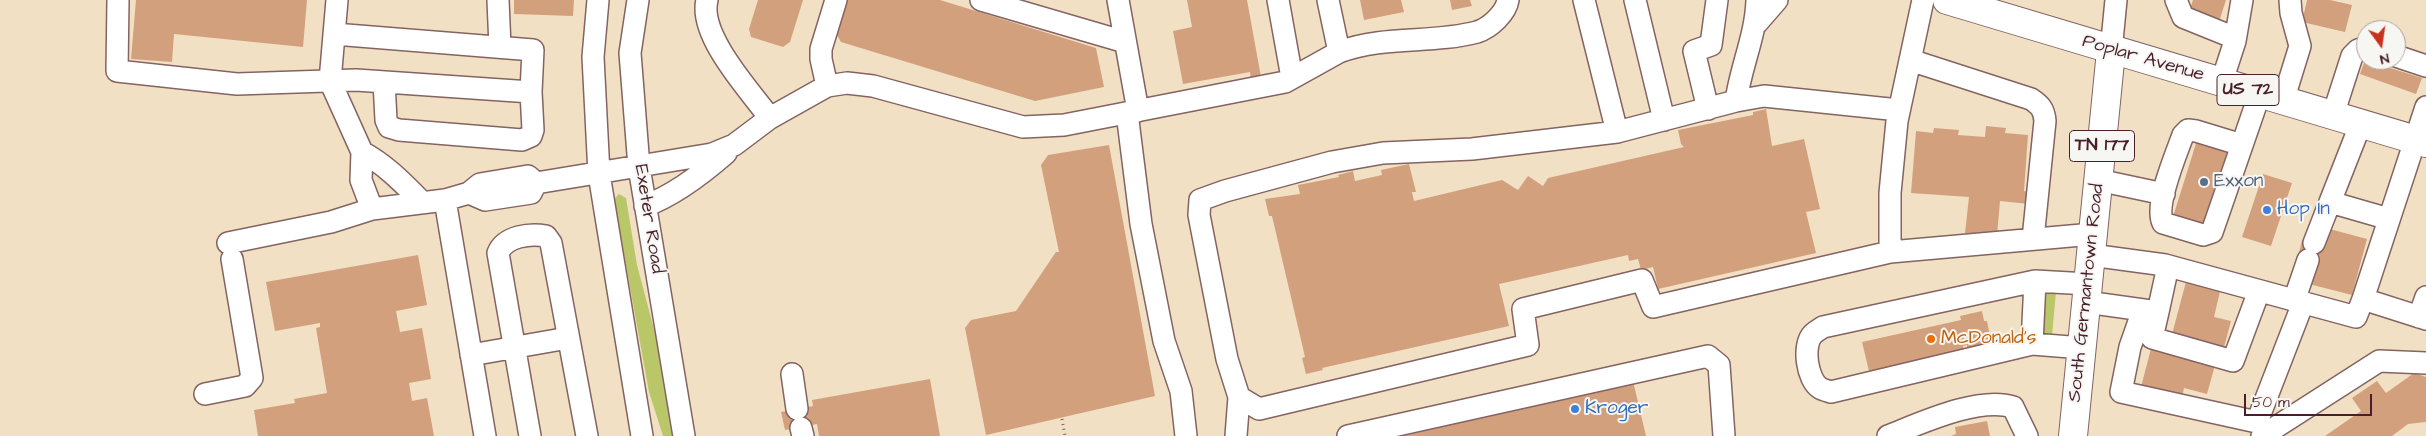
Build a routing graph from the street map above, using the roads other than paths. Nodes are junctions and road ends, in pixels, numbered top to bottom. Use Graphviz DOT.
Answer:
graph roads {
  1 [pos="118,0"];
  2 [pos="337,0"];
  3 [pos="498,0"];
  4 [pos="598,0"];
  5 [pos="638,0"];
  6 [pos="707,0"];
  7 [pos="836,0"];
  8 [pos="981,0"];
  9 [pos="1118,0"];
  10 [pos="1278,0"];
  11 [pos="1328,0"];
  12 [pos="1508,0"];
  13 [pos="1584,0"];
  14 [pos="1635,0"];
  15 [pos="1717,0"];
  16 [pos="1757,0"];
  17 [pos="1777,0"];
  18 [pos="1923,0"];
  19 [pos="2116,0"];
  20 [pos="2176,0"];
  21 [pos="2242,0"];
  22 [pos="2290,0"];
  23 [pos="1952,1"];
  24 [pos="1756,23"];
  25 [pos="334,34"];
  26 [pos="2235,38"];
  27 [pos="1125,42"];
  28 [pos="500,47"];
  29 [pos="2111,51"];
  30 [pos="1339,52"];
  31 [pos="2356,52"];
  32 [pos="2406,59"];
  33 [pos="1910,60"];
  34 [pos="2426,66"];
  35 [pos="1292,78"];
  36 [pos="330,81"];
  37 [pos="2222,81"];
  38 [pos="384,82"];
  39 [pos="827,86"];
  40 [pos="531,92"];
  41 [pos="2272,97"];
  42 [pos="1736,101"];
  43 [pos="2426,107"];
  44 [pos="1708,109"];
  45 [pos="1899,110"];
  46 [pos="1132,112"];
  47 [pos="2333,116"];
  48 [pos="770,118"];
  49 [pos="1664,120"];
  50 [pos="2361,124"];
  51 [pos="1617,132"];
  52 [pos="2420,141"];
  53 [pos="734,145"];
  54 [pos="2242,145"];
  55 [pos="362,152"];
  56 [pos="639,167"];
  57 [pos="599,174"];
  58 [pos="2098,180"];
  59 [pos="2164,194"];
  60 [pos="445,200"];
  61 [pos="422,202"];
  62 [pos="2330,202"];
  63 [pos="645,206"];
  64 [pos="372,208"];
  65 [pos="2389,219"];
  66 [pos="2033,239"];
  67 [pos="2092,244"];
  68 [pos="1890,252"];
  69 [pos="2168,266"];
  70 [pos="2034,281"];
  71 [pos="2259,291"];
  72 [pos="2087,293"];
  73 [pos="2363,299"];
  74 [pos="2298,302"];
  75 [pos="2150,311"];
  76 [pos="2424,311"];
  77 [pos="568,338"];
  78 [pos="2032,344"];
  79 [pos="514,348"];
  80 [pos="2082,348"];
  81 [pos="471,355"];
  82 [pos="2426,364"];
  83 [pos="792,374"];
  84 [pos="205,394"];
  85 [pos="1239,397"];
  86 [pos="800,424"];
  87 [pos="1924,428"];
  88 [pos="485,436"];
  89 [pos="530,436"];
  90 [pos="587,436"];
  91 [pos="642,436"];
  92 [pos="684,436"];
  93 [pos="1186,436"];
  94 [pos="1236,436"];
  95 [pos="1348,436"];
  96 [pos="1724,436"];
  97 [pos="1888,436"];
  98 [pos="2027,436"];
  99 [pos="2073,436"];
  100 [pos="2262,436"];
  1 -- 36 [label="street"];
  2 -- 25 [label="street"];
  3 -- 28 [label="street"];
  4 -- 57 [label="street"];
  5 -- 56 [label="street, Exeter Road"];
  6 -- 48 [label="street"];
  7 -- 39 [label="street"];
  8 -- 27 [label="street"];
  9 -- 27 [label="street"];
  10 -- 35 [label="street"];
  11 -- 30 [label="street"];
  12 -- 30 [label="street"];
  13 -- 51 [label="street"];
  14 -- 49 [label="street"];
  15 -- 44 [label="street"];
  16 -- 24 [label="street"];
  17 -- 24 [label="street"];
  18 -- 33 [label="street"];
  19 -- 29 [label="street, South Germantown Road"];
  20 -- 26 [label="street"];
  21 -- 26 [label="street"];
  22 -- 41 [label="street"];
  23 -- 29 [label="main road, Poplar Avenue / US 72"];
  24 -- 42 [label="street"];
  25 -- 28 [label="street"];
  25 -- 36 [label="street"];
  26 -- 37 [label="street"];
  27 -- 46 [label="street"];
  28 -- 40 [label="street"];
  29 -- 37 [label="main road, Poplar Avenue / US 72"];
  29 -- 58 [label="main road, South Germantown Road / TN 177"];
  30 -- 35 [label="street"];
  31 -- 47 [label="street"];
  32 -- 34 [label="street"];
  33 -- 45 [label="street"];
  33 -- 66 [label="street"];
  35 -- 46 [label="street"];
  36 -- 38 [label="street"];
  36 -- 55 [label="street"];
  37 -- 41 [label="main road, Poplar Avenue / US 72"];
  38 -- 40 [label="street"];
  38 -- 40 [label="street"];
  39 -- 46 [label="street"];
  39 -- 48 [label="street"];
  41 -- 47 [label="main road, Poplar Avenue / US 72"];
  41 -- 54 [label="street"];
  42 -- 44 [label="street"];
  42 -- 45 [label="street"];
  43 -- 52 [label="street"];
  44 -- 49 [label="street"];
  45 -- 68 [label="street"];
  46 -- 93 [label="street"];
  47 -- 50 [label="main road, Poplar Avenue / US 72"];
  48 -- 53 [label="street"];
  49 -- 51 [label="street"];
  50 -- 52 [label="main road, Poplar Avenue / US 72"];
  50 -- 62 [label="street"];
  51 -- 85 [label="street"];
  52 -- 65 [label="street"];
  53 -- 56 [label="street"];
  53 -- 63 [label="street"];
  54 -- 59 [label="street"];
  54 -- 59 [label="street"];
  55 -- 61 [label="street"];
  55 -- 64 [label="street"];
  56 -- 57 [label="street"];
  56 -- 63 [label="street, Exeter Road"];
  57 -- 60 [label="street"];
  57 -- 91 [label="street"];
  58 -- 59 [label="street"];
  58 -- 67 [label="main road, South Germantown Road / TN 177"];
  60 -- 61 [label="street"];
  60 -- 81 [label="street"];
  61 -- 64 [label="street"];
  62 -- 65 [label="street"];
  62 -- 74 [label="street"];
  63 -- 92 [label="street, Exeter Road"];
  64 -- 84 [label="street"];
  65 -- 73 [label="street"];
  66 -- 67 [label="street"];
  66 -- 68 [label="street"];
  67 -- 69 [label="street"];
  67 -- 72 [label="main road, South Germantown Road / TN 177"];
  68 -- 85 [label="street"];
  69 -- 71 [label="street"];
  69 -- 75 [label="street"];
  70 -- 72 [label="street"];
  70 -- 78 [label="street"];
  70 -- 78 [label="street"];
  71 -- 74 [label="street"];
  71 -- 75 [label="street"];
  72 -- 75 [label="street"];
  72 -- 80 [label="main road, South Germantown Road / TN 177"];
  73 -- 74 [label="street"];
  73 -- 76 [label="street"];
  74 -- 75 [label="street"];
  77 -- 79 [label="street"];
  77 -- 79 [label="street"];
  77 -- 90 [label="street"];
  78 -- 80 [label="street"];
  79 -- 81 [label="street"];
  79 -- 89 [label="street"];
  80 -- 99 [label="main road, South Germantown Road / TN 177"];
  81 -- 88 [label="street"];
  82 -- 100 [label="street"];
  83 -- 86 [label="street"];
  85 -- 94 [label="street"];
  87 -- 97 [label="street"];
  87 -- 98 [label="street"];
  95 -- 96 [label="street"];
}
